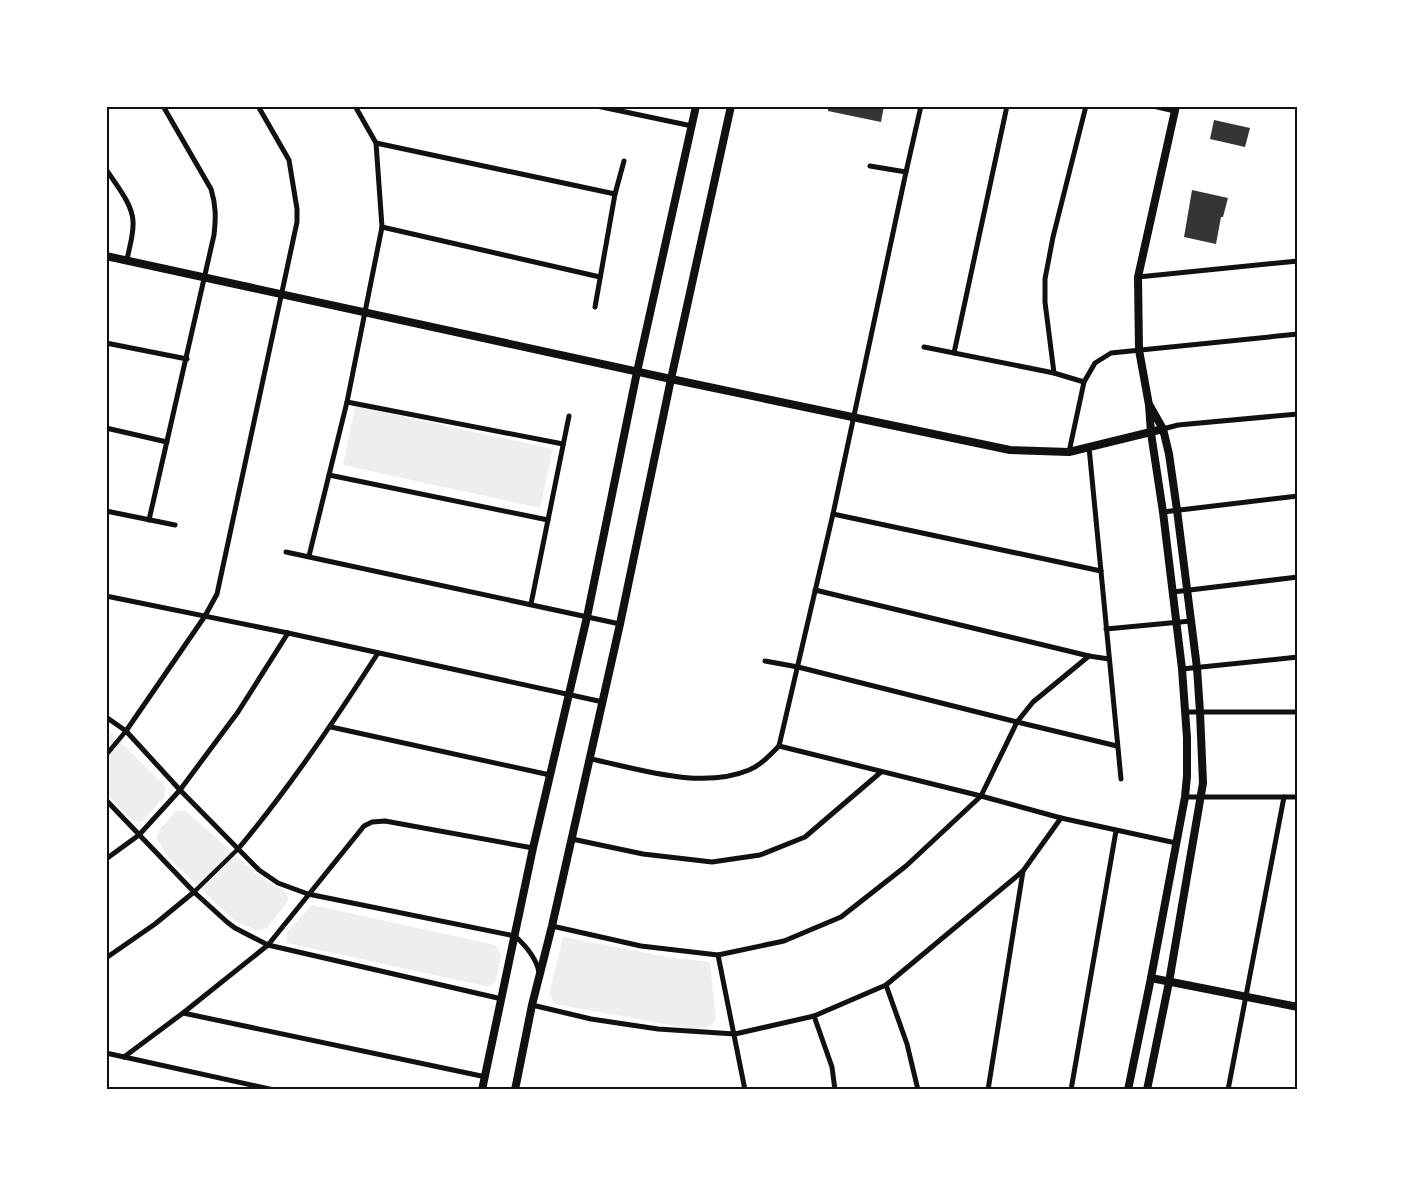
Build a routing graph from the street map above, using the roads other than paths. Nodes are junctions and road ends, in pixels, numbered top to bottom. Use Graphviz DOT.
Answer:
graph roads {
  1 [pos="163,106"];
  2 [pos="258,106"];
  3 [pos="355,106"];
  4 [pos="597,106"];
  5 [pos="696,106"];
  6 [pos="731,106"];
  7 [pos="921,106"];
  8 [pos="1007,106"];
  9 [pos="1086,106"];
  10 [pos="1154,106"];
  11 [pos="1176,109"];
  12 [pos="692,126"];
  13 [pos="376,143"];
  14 [pos="624,161"];
  15 [pos="870,166"];
  16 [pos="106,169"];
  17 [pos="906,172"];
  18 [pos="615,194"];
  19 [pos="382,227"];
  20 [pos="106,256"];
  21 [pos="127,260"];
  22 [pos="1298,261"];
  23 [pos="600,277"];
  24 [pos="1138,277"];
  25 [pos="204,278"];
  26 [pos="281,294"];
  27 [pos="595,307"];
  28 [pos="364,312"];
  29 [pos="1298,334"];
  30 [pos="106,343"];
  31 [pos="924,347"];
  32 [pos="1139,350"];
  33 [pos="954,353"];
  34 [pos="186,359"];
  35 [pos="637,372"];
  36 [pos="1054,373"];
  37 [pos="670,379"];
  38 [pos="1084,382"];
  39 [pos="347,402"];
  40 [pos="1149,405"];
  41 [pos="1298,414"];
  42 [pos="569,416"];
  43 [pos="854,418"];
  44 [pos="106,428"];
  45 [pos="1164,428"];
  46 [pos="1150,433"];
  47 [pos="167,442"];
  48 [pos="564,444"];
  49 [pos="1089,447"];
  50 [pos="1069,452"];
  51 [pos="329,475"];
  52 [pos="1298,496"];
  53 [pos="1177,510"];
  54 [pos="106,511"];
  55 [pos="1163,512"];
  56 [pos="833,514"];
  57 [pos="149,520"];
  58 [pos="548,520"];
  59 [pos="175,524"];
  60 [pos="286,552"];
  61 [pos="309,556"];
  62 [pos="1101,572"];
  63 [pos="1298,577"];
  64 [pos="815,590"];
  65 [pos="1187,590"];
  66 [pos="1173,592"];
  67 [pos="106,596"];
  68 [pos="531,604"];
  69 [pos="206,616"];
  70 [pos="587,617"];
  71 [pos="1191,621"];
  72 [pos="1177,623"];
  73 [pos="620,624"];
  74 [pos="1106,629"];
  75 [pos="288,633"];
  76 [pos="378,653"];
  77 [pos="1089,656"];
  78 [pos="1298,657"];
  79 [pos="1109,659"];
  80 [pos="765,661"];
  81 [pos="798,667"];
  82 [pos="1196,668"];
  83 [pos="1182,670"];
  84 [pos="569,695"];
  85 [pos="602,702"];
  86 [pos="1186,712"];
  87 [pos="1200,712"];
  88 [pos="1298,712"];
  89 [pos="106,717"];
  90 [pos="1017,722"];
  91 [pos="331,727"];
  92 [pos="126,731"];
  93 [pos="779,746"];
  94 [pos="1117,746"];
  95 [pos="106,755"];
  96 [pos="591,759"];
  97 [pos="881,772"];
  98 [pos="550,775"];
  99 [pos="1121,779"];
  100 [pos="180,790"];
  101 [pos="981,796"];
  102 [pos="1201,796"];
  103 [pos="1284,796"];
  104 [pos="1185,797"];
  105 [pos="1298,797"];
  106 [pos="106,800"];
  107 [pos="1061,818"];
  108 [pos="1116,831"];
  109 [pos="139,835"];
  110 [pos="572,839"];
  111 [pos="1176,843"];
  112 [pos="533,848"];
  113 [pos="238,849"];
  114 [pos="106,859"];
  115 [pos="1023,871"];
  116 [pos="194,892"];
  117 [pos="308,894"];
  118 [pos="552,926"];
  119 [pos="515,936"];
  120 [pos="268,945"];
  121 [pos="718,955"];
  122 [pos="106,958"];
  123 [pos="540,974"];
  124 [pos="1151,978"];
  125 [pos="1169,982"];
  126 [pos="886,985"];
  127 [pos="1246,996"];
  128 [pos="502,999"];
  129 [pos="532,1005"];
  130 [pos="1298,1007"];
  131 [pos="184,1013"];
  132 [pos="814,1016"];
  133 [pos="735,1034"];
  134 [pos="106,1053"];
  135 [pos="124,1057"];
  136 [pos="486,1077"];
  137 [pos="274,1090"];
  138 [pos="482,1090"];
  139 [pos="516,1090"];
  140 [pos="745,1090"];
  141 [pos="835,1090"];
  142 [pos="918,1090"];
  143 [pos="988,1090"];
  144 [pos="1071,1090"];
  145 [pos="1128,1090"];
  146 [pos="1148,1090"];
  147 [pos="1228,1090"];
  1 -- 25 [label="street"];
  2 -- 26 [label="street"];
  3 -- 13 [label="street"];
  4 -- 12 [label="street"];
  5 -- 12 [label="street"];
  6 -- 37 [label="street"];
  7 -- 17 [label="street"];
  8 -- 33 [label="street"];
  9 -- 36 [label="street"];
  10 -- 11 [label="street"];
  11 -- 24 [label="street"];
  12 -- 35 [label="street"];
  13 -- 18 [label="street"];
  13 -- 19 [label="street"];
  14 -- 18 [label="street"];
  15 -- 17 [label="street"];
  16 -- 21 [label="street"];
  17 -- 43 [label="street"];
  18 -- 23 [label="street"];
  19 -- 23 [label="street"];
  19 -- 28 [label="street"];
  20 -- 21 [label="street"];
  21 -- 25 [label="street"];
  22 -- 24 [label="street"];
  23 -- 27 [label="street"];
  24 -- 32 [label="street"];
  25 -- 26 [label="street"];
  25 -- 34 [label="street"];
  26 -- 28 [label="street"];
  26 -- 69 [label="street"];
  28 -- 35 [label="street"];
  28 -- 39 [label="street"];
  29 -- 32 [label="street"];
  30 -- 34 [label="street"];
  31 -- 33 [label="street"];
  32 -- 38 [label="street"];
  32 -- 40 [label="street"];
  33 -- 36 [label="street"];
  34 -- 47 [label="street"];
  35 -- 37 [label="street"];
  35 -- 70 [label="street"];
  36 -- 38 [label="street"];
  37 -- 43 [label="street"];
  37 -- 73 [label="street"];
  38 -- 50 [label="street"];
  39 -- 48 [label="street"];
  39 -- 51 [label="street"];
  40 -- 45 [label="street"];
  40 -- 46 [label="street"];
  41 -- 45 [label="street"];
  42 -- 48 [label="street"];
  43 -- 50 [label="street"];
  43 -- 56 [label="street"];
  44 -- 47 [label="street"];
  45 -- 46 [label="street"];
  45 -- 53 [label="street"];
  46 -- 49 [label="street"];
  46 -- 55 [label="street"];
  47 -- 57 [label="street"];
  48 -- 58 [label="street"];
  49 -- 50 [label="street"];
  49 -- 62 [label="street"];
  51 -- 58 [label="street"];
  51 -- 61 [label="street"];
  52 -- 53 [label="street"];
  53 -- 55 [label="street"];
  53 -- 65 [label="street"];
  54 -- 57 [label="street"];
  55 -- 66 [label="street"];
  56 -- 62 [label="street"];
  56 -- 64 [label="street"];
  57 -- 59 [label="street"];
  58 -- 68 [label="street"];
  60 -- 61 [label="street"];
  61 -- 68 [label="street"];
  62 -- 74 [label="street"];
  63 -- 65 [label="street"];
  64 -- 77 [label="street"];
  64 -- 81 [label="street"];
  65 -- 66 [label="street"];
  65 -- 71 [label="street"];
  66 -- 72 [label="street"];
  67 -- 69 [label="street"];
  68 -- 70 [label="street"];
  69 -- 75 [label="street"];
  69 -- 92 [label="street"];
  70 -- 73 [label="street"];
  70 -- 84 [label="street"];
  71 -- 72 [label="street"];
  71 -- 82 [label="street"];
  72 -- 74 [label="street"];
  72 -- 83 [label="street"];
  73 -- 85 [label="street"];
  74 -- 79 [label="street"];
  75 -- 76 [label="street"];
  75 -- 100 [label="street"];
  76 -- 84 [label="street"];
  76 -- 91 [label="street"];
  77 -- 79 [label="street"];
  77 -- 90 [label="street"];
  78 -- 82 [label="street"];
  79 -- 94 [label="street"];
  80 -- 81 [label="street"];
  81 -- 90 [label="street"];
  81 -- 93 [label="street"];
  82 -- 83 [label="street"];
  82 -- 87 [label="street"];
  83 -- 86 [label="street"];
  84 -- 85 [label="street"];
  84 -- 98 [label="street"];
  85 -- 96 [label="street"];
  86 -- 87 [label="street"];
  86 -- 104 [label="street"];
  87 -- 88 [label="street"];
  87 -- 102 [label="street"];
  89 -- 92 [label="street"];
  90 -- 94 [label="street"];
  90 -- 101 [label="street"];
  91 -- 98 [label="street"];
  91 -- 113 [label="street"];
  92 -- 95 [label="street"];
  92 -- 100 [label="street"];
  93 -- 96 [label="street"];
  93 -- 97 [label="street"];
  94 -- 99 [label="street"];
  96 -- 110 [label="street"];
  97 -- 101 [label="street"];
  97 -- 110 [label="street"];
  98 -- 112 [label="street"];
  100 -- 109 [label="street"];
  100 -- 113 [label="street"];
  101 -- 107 [label="street"];
  101 -- 121 [label="street"];
  102 -- 103 [label="street"];
  102 -- 104 [label="street"];
  102 -- 125 [label="street"];
  103 -- 105 [label="street"];
  103 -- 127 [label="street"];
  104 -- 111 [label="street"];
  106 -- 109 [label="street"];
  107 -- 108 [label="street"];
  107 -- 115 [label="street"];
  108 -- 111 [label="street"];
  108 -- 144 [label="street"];
  109 -- 114 [label="street"];
  109 -- 116 [label="street"];
  110 -- 118 [label="street"];
  111 -- 124 [label="street"];
  112 -- 117 [label="street"];
  112 -- 119 [label="street"];
  113 -- 116 [label="street"];
  113 -- 117 [label="street"];
  115 -- 126 [label="street"];
  115 -- 143 [label="street"];
  116 -- 120 [label="street"];
  116 -- 122 [label="street"];
  117 -- 119 [label="street"];
  117 -- 120 [label="street"];
  118 -- 121 [label="street"];
  118 -- 123 [label="street"];
  119 -- 123 [label="street"];
  119 -- 128 [label="street"];
  120 -- 128 [label="street"];
  120 -- 131 [label="street"];
  121 -- 133 [label="street"];
  123 -- 129 [label="street"];
  124 -- 125 [label="street"];
  124 -- 145 [label="street"];
  125 -- 127 [label="street"];
  125 -- 146 [label="street"];
  126 -- 132 [label="street"];
  126 -- 142 [label="street"];
  127 -- 130 [label="street"];
  127 -- 147 [label="street"];
  128 -- 136 [label="street"];
  129 -- 133 [label="street"];
  129 -- 139 [label="street"];
  131 -- 135 [label="street"];
  131 -- 136 [label="street"];
  132 -- 133 [label="street"];
  132 -- 141 [label="street"];
  133 -- 140 [label="street"];
  134 -- 135 [label="street"];
  135 -- 137 [label="street"];
  136 -- 138 [label="street"];
}
